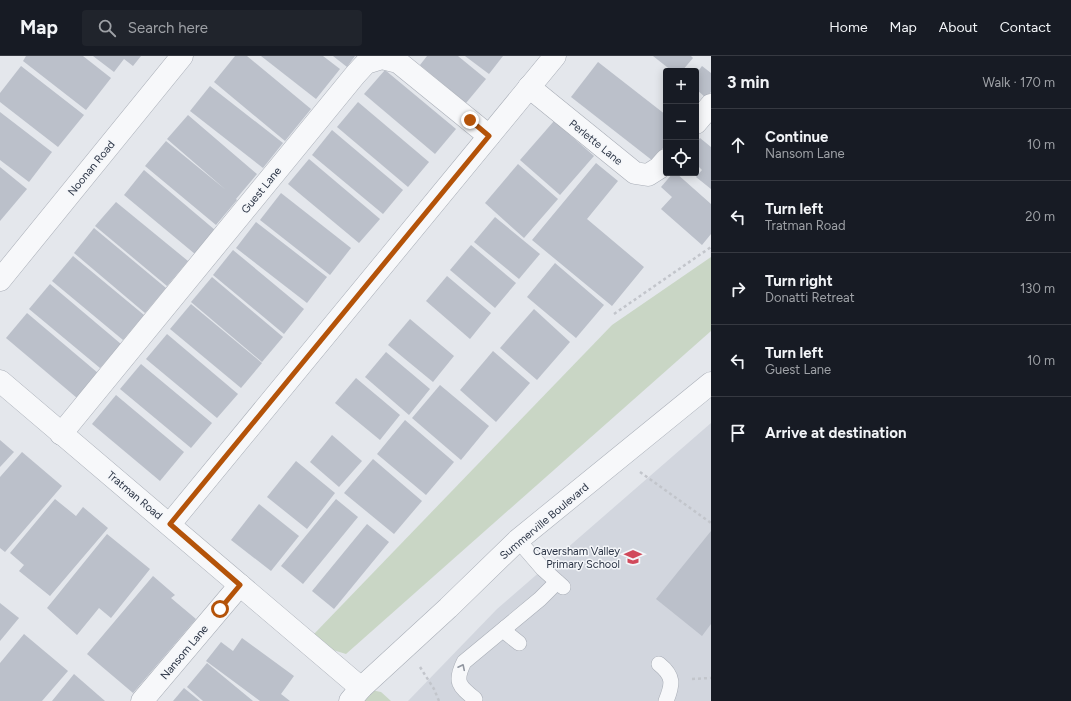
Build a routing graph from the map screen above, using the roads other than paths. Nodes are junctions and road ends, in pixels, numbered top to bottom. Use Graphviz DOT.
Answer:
graph roads {
  1 [pos="182,56"];
  2 [pos="555,56"];
  3 [pos="529,87"];
  4 [pos="711,105"];
  5 [pos="699,119"];
  6 [pos="489,136"];
  7 [pos="663,163"];
  8 [pos="0,280"];
  9 [pos="0,381"];
  10 [pos="711,383"];
  11 [pos="61,434"];
  12 [pos="170,524"];
  13 [pos="518,540"];
  14 [pos="240,585"];
  15 [pos="505,628"];
  16 [pos="519,643"];
  17 [pos="659,664"];
  18 [pos="356,694"];
  19 [pos="475,699"];
  20 [pos="142,701"];
  21 [pos="666,701"];
  1 -- 8 [label="street, Noonan Road"];
  2 -- 3 [label="street"];
  3 -- 6 [label="street"];
  3 -- 7 [label="street, Perlette Lane"];
  4 -- 5 [label="street"];
  6 -- 11 [label="street, Guest Lane"];
  6 -- 12 [label="street"];
  9 -- 11 [label="street, Tratman Road"];
  10 -- 13 [label="street, Summerville Boulevard"];
  11 -- 12 [label="street, Tratman Road"];
  12 -- 14 [label="street, Tratman Road"];
  13 -- 15 [label="lane"];
  13 -- 18 [label="street, Summerville Boulevard"];
  14 -- 18 [label="street, Tratman Road"];
  14 -- 20 [label="street, Nansom Lane"];
  15 -- 16 [label="lane"];
  19 -- 15 [label="lane, one-way"];
  17 -- 21 [label="lane"];
}
